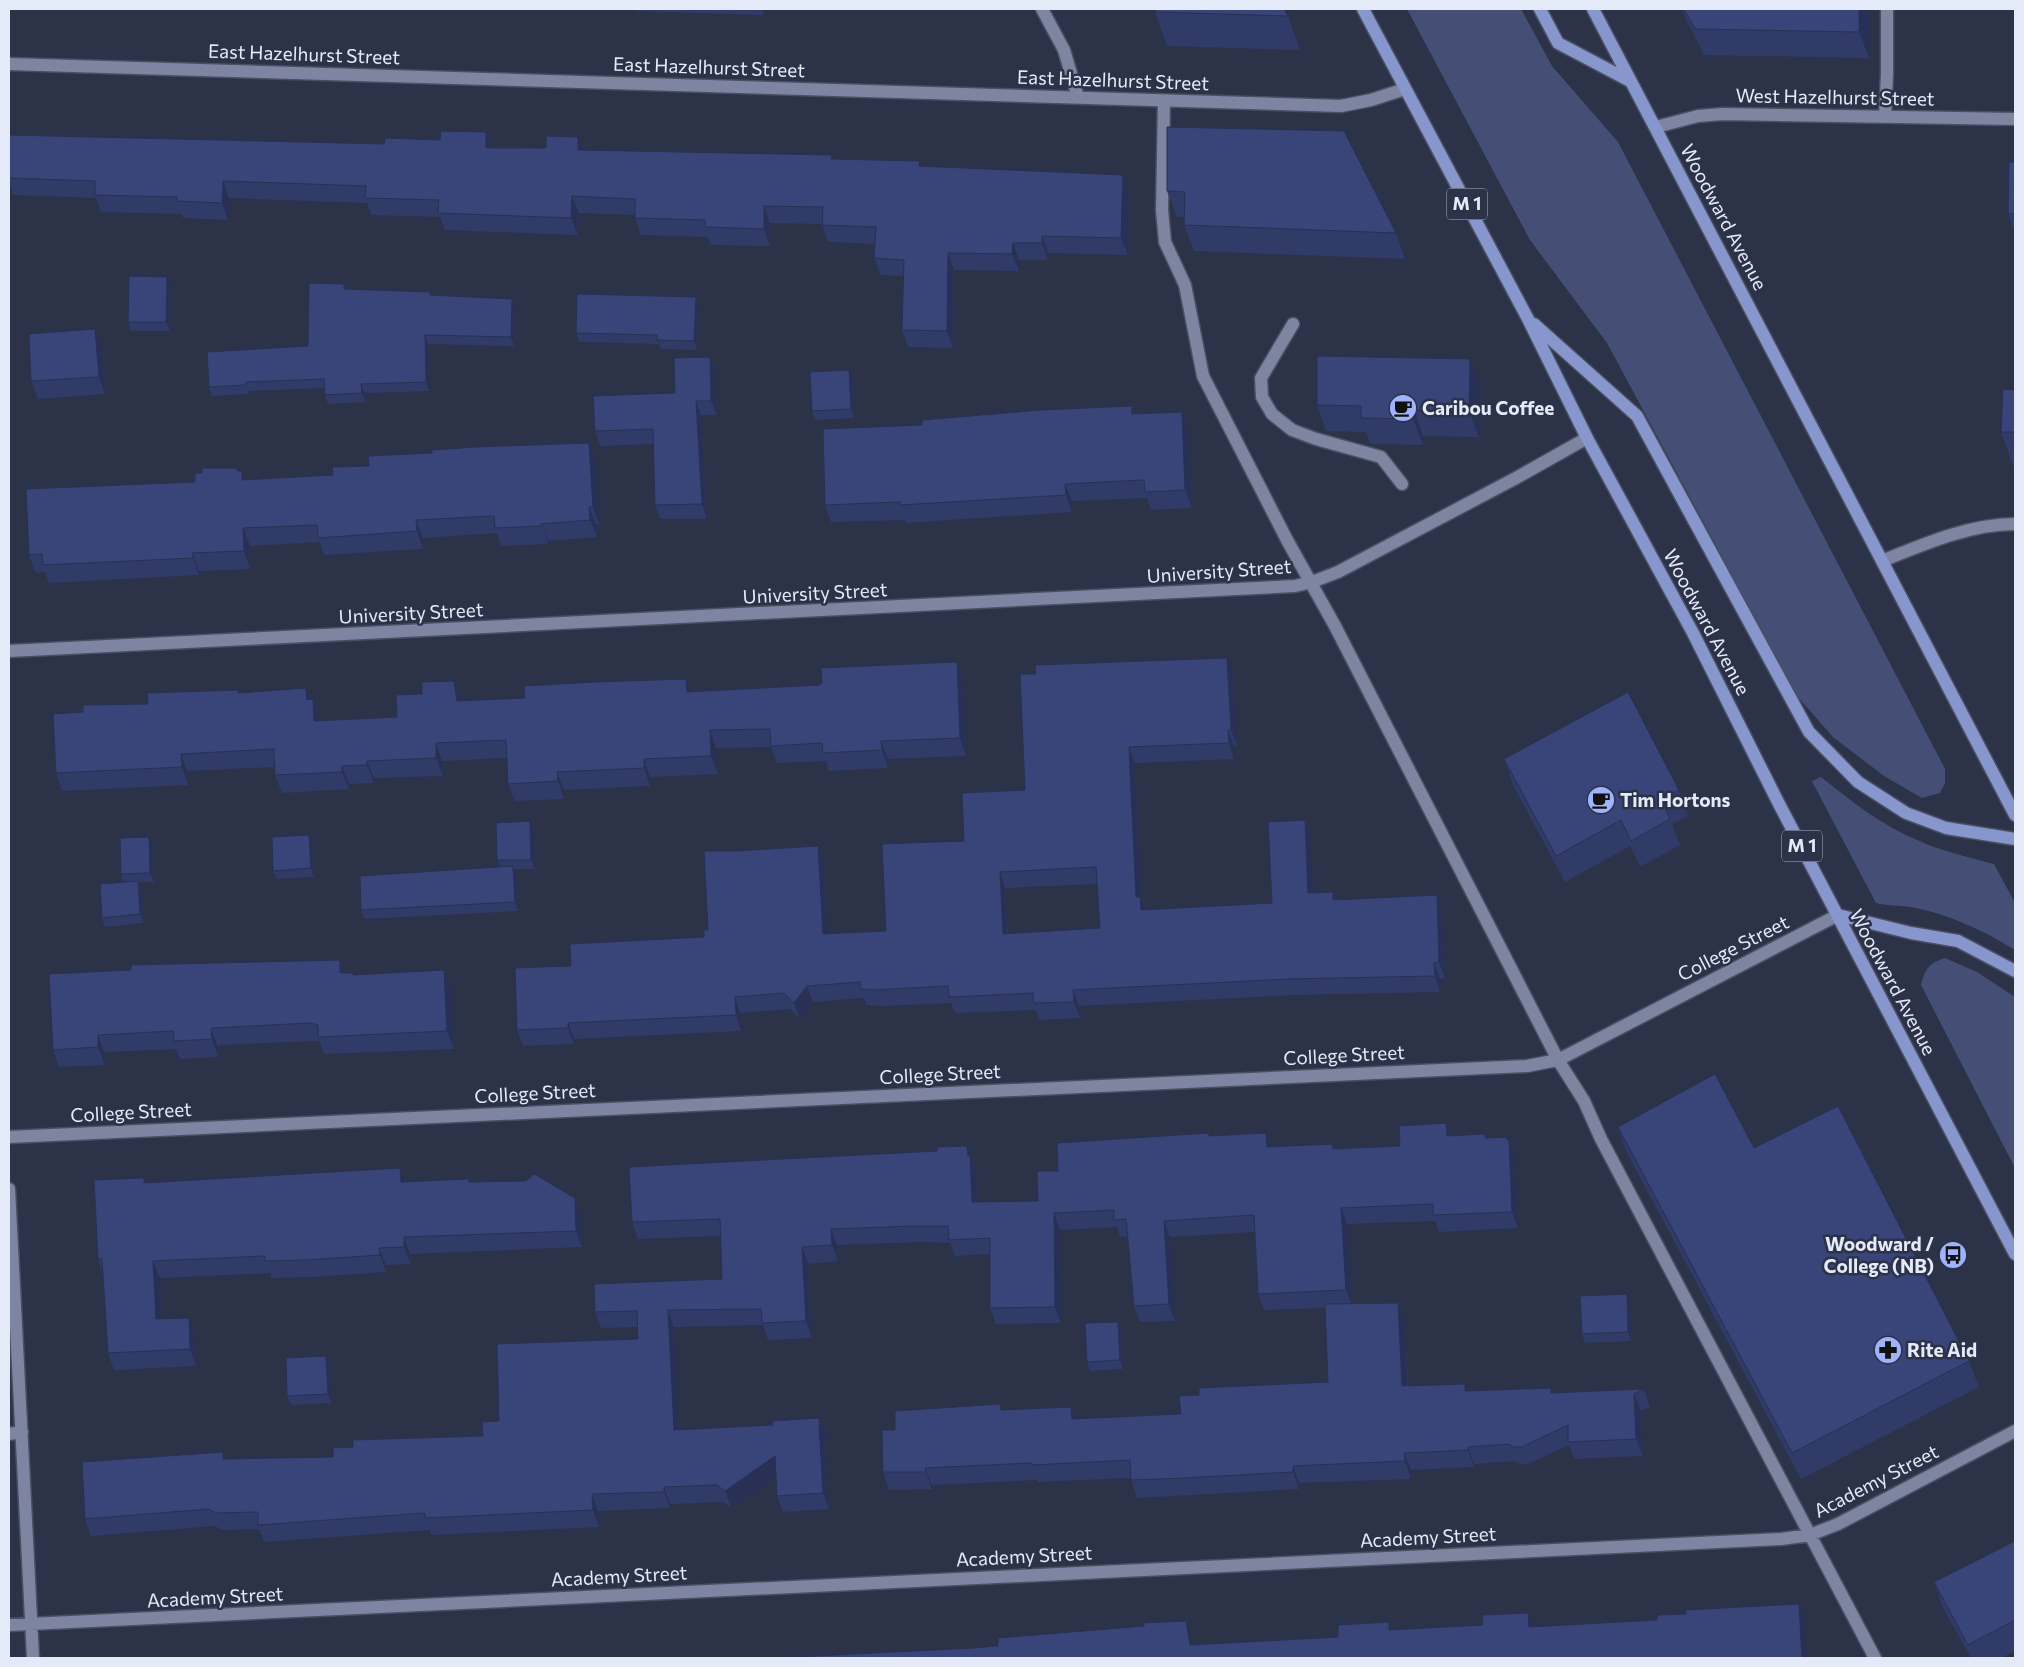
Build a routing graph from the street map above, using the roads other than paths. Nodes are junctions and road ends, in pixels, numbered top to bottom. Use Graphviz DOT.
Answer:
graph roads {
  1 [pos="1042,9"];
  2 [pos="1363,9"];
  3 [pos="1540,9"];
  4 [pos="1593,9"];
  5 [pos="1887,9"];
  6 [pos="9,64"];
  7 [pos="1630,81"];
  8 [pos="1405,89"];
  9 [pos="1078,97"];
  10 [pos="1164,100"];
  11 [pos="1885,117"];
  12 [pos="2015,119"];
  13 [pos="1656,127"];
  14 [pos="1528,319"];
  15 [pos="1293,324"];
  16 [pos="1587,438"];
  17 [pos="1402,484"];
  18 [pos="2015,524"];
  19 [pos="1882,561"];
  20 [pos="1312,582"];
  21 [pos="9,651"];
  22 [pos="2015,815"];
  23 [pos="2015,839"];
  24 [pos="1838,916"];
  25 [pos="2015,971"];
  26 [pos="1558,1060"];
  27 [pos="9,1137"];
  28 [pos="9,1189"];
  29 [pos="2015,1254"];
  30 [pos="2015,1431"];
  31 [pos="22,1432"];
  32 [pos="9,1434"];
  33 [pos="1810,1535"];
  34 [pos="31,1624"];
  35 [pos="9,1625"];
  36 [pos="32,1658"];
  37 [pos="1875,1658"];
  1 -- 9 [label="street"];
  2 -- 8 [label="main road, Woodward Avenue / M 1"];
  3 -- 7 [label="main road"];
  4 -- 7 [label="main road, Woodward Avenue"];
  5 -- 11 [label="street"];
  6 -- 9 [label="street, East Hazelhurst Street"];
  7 -- 13 [label="main road, Woodward Avenue"];
  8 -- 10 [label="street, East Hazelhurst Street"];
  8 -- 14 [label="main road, Woodward Avenue / M 1"];
  9 -- 10 [label="street, East Hazelhurst Street"];
  10 -- 20 [label="street"];
  11 -- 12 [label="street, West Hazelhurst Street"];
  11 -- 13 [label="street, West Hazelhurst Street"];
  13 -- 19 [label="main road, Woodward Avenue"];
  14 -- 16 [label="main road, Woodward Avenue / M 1"];
  14 -- 23 [label="main road"];
  15 -- 17 [label="street"];
  16 -- 20 [label="street, University Street"];
  16 -- 24 [label="main road, Woodward Avenue / M 1"];
  18 -- 19 [label="street"];
  19 -- 22 [label="main road, Woodward Avenue"];
  20 -- 21 [label="street, University Street"];
  20 -- 26 [label="street"];
  24 -- 25 [label="main road"];
  24 -- 26 [label="street, College Street"];
  24 -- 29 [label="main road, Woodward Avenue / M 1"];
  26 -- 27 [label="street, College Street"];
  26 -- 33 [label="street"];
  28 -- 31 [label="street"];
  30 -- 33 [label="street, Academy Street"];
  31 -- 32 [label="street"];
  31 -- 34 [label="street"];
  33 -- 34 [label="street, Academy Street"];
  33 -- 37 [label="street"];
  34 -- 35 [label="street, Academy Street"];
  34 -- 36 [label="street"];
}
